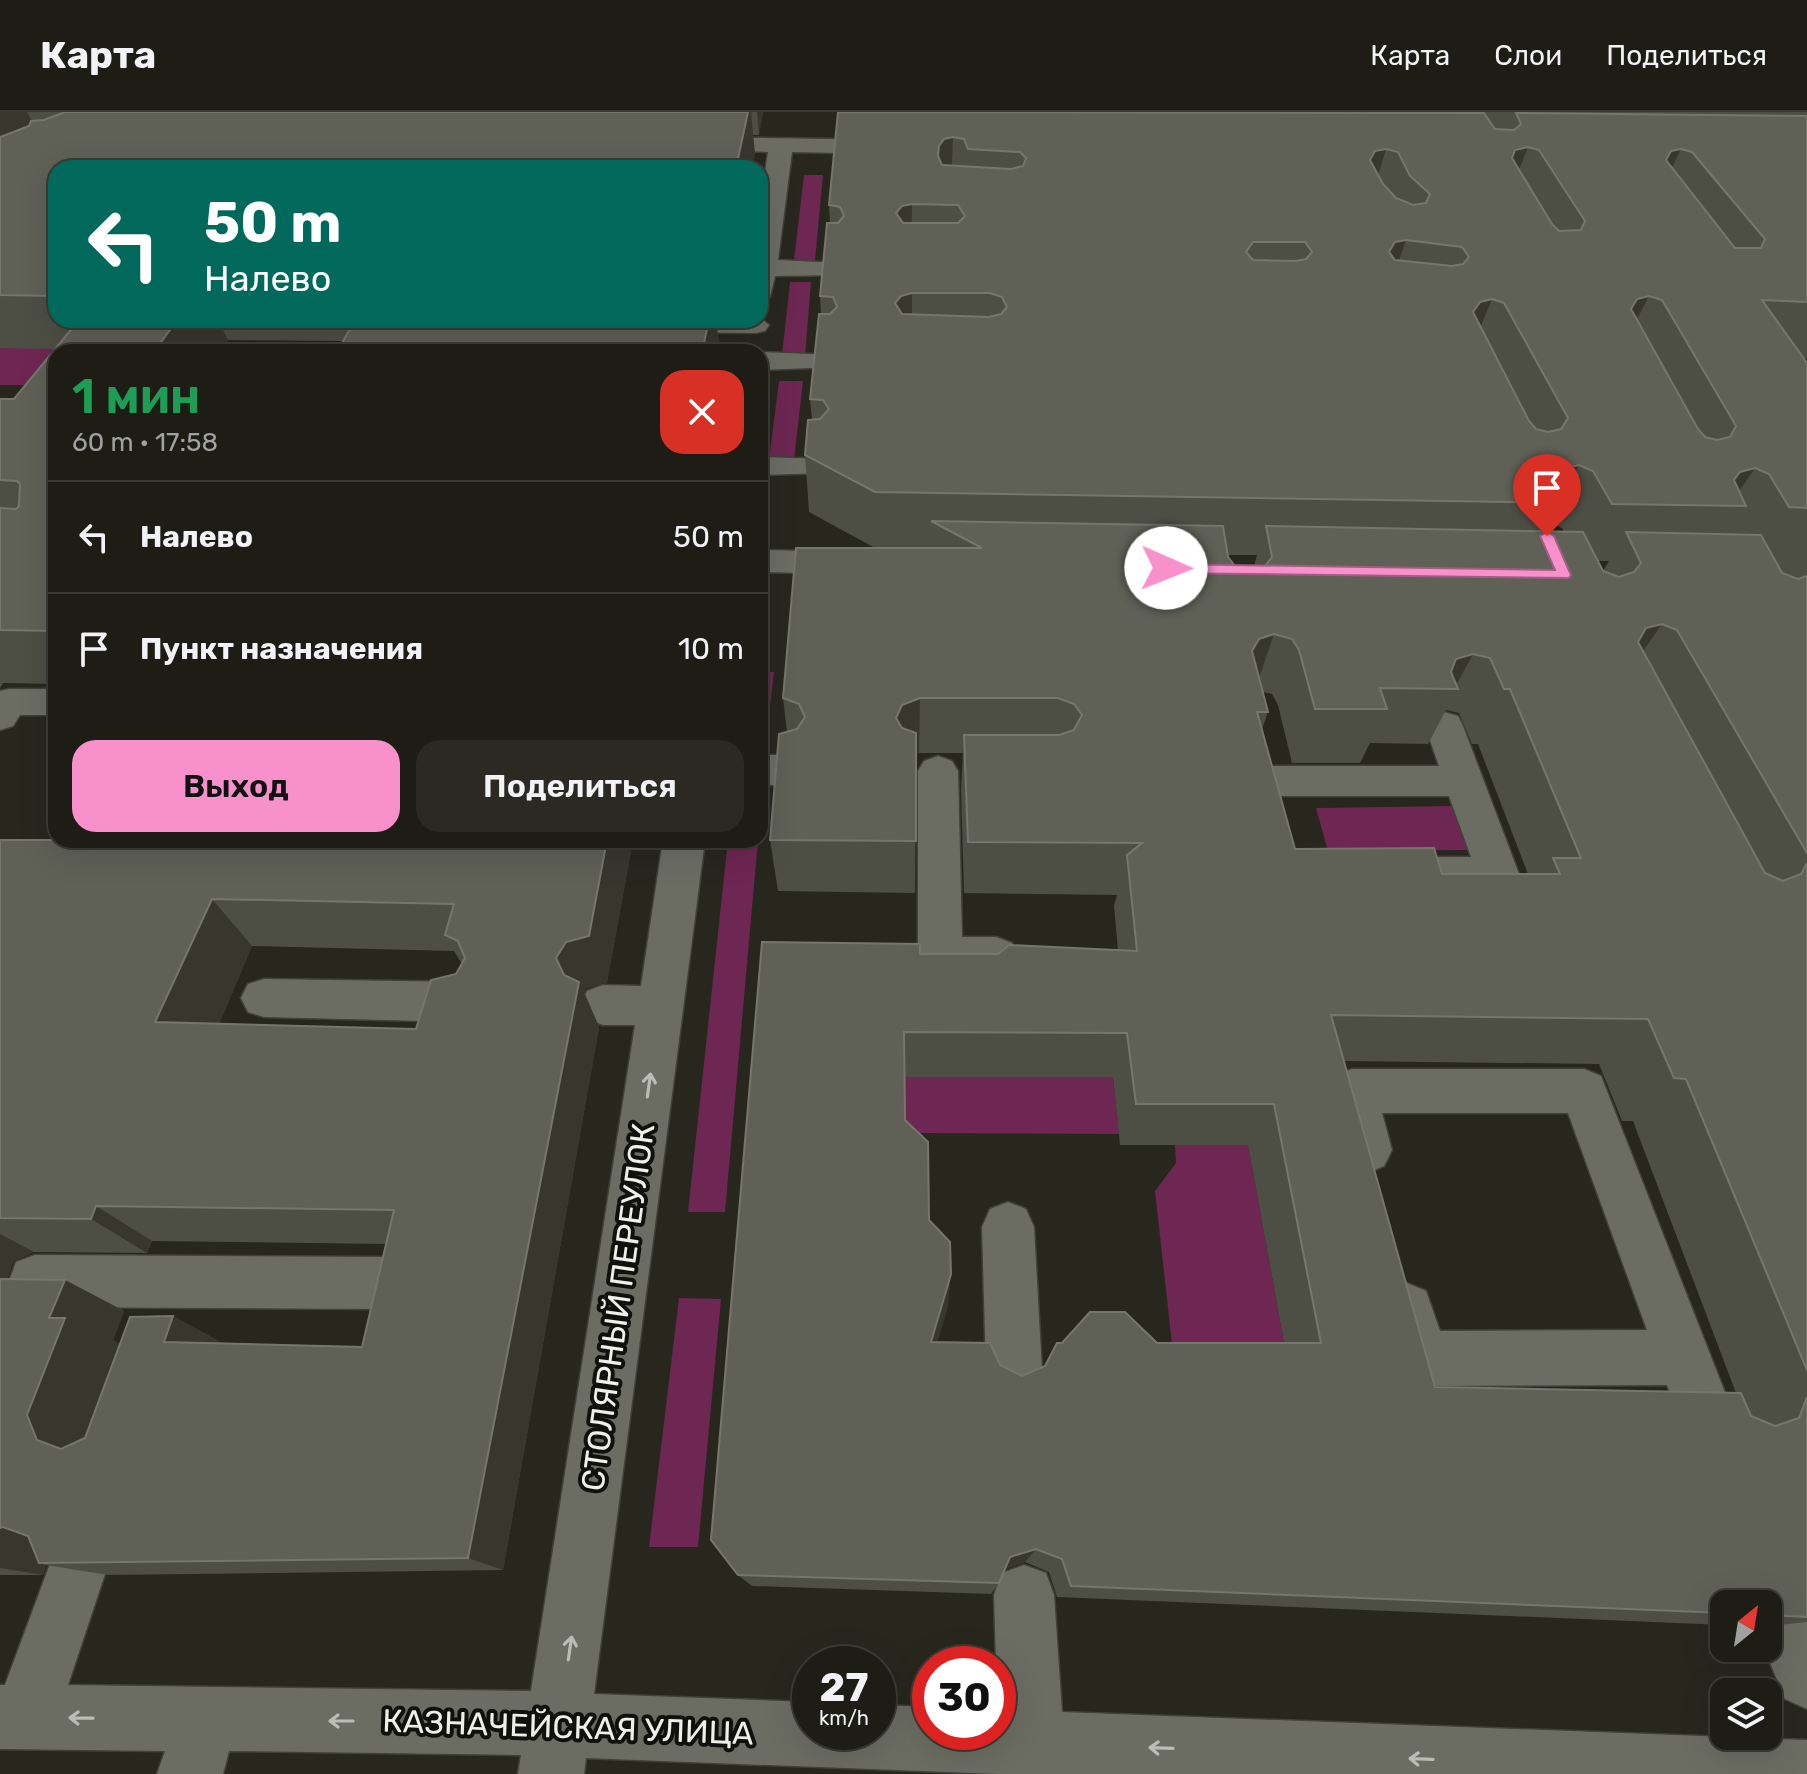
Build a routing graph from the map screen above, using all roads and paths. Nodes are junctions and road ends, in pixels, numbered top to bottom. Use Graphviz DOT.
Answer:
graph roads {
  1 [pos="671,144"];
  2 [pos="781,145"];
  3 [pos="913,147"];
  4 [pos="768,237"];
  5 [pos="831,269"];
  6 [pos="768,279"];
  7 [pos="682,328"];
  8 [pos="754,332"];
  9 [pos="768,361"];
  10 [pos="823,361"];
  11 [pos="768,466"];
  12 [pos="813,466"];
  13 [pos="768,561"];
  14 [pos="885,563"];
  15 [pos="48,702"];
  16 [pos="0,716"];
  17 [pos="1444,726"];
  18 [pos="980,771"];
  19 [pos="1274,781"];
  20 [pos="1464,781"];
  21 [pos="683,848"];
  22 [pos="1405,874"];
  23 [pos="1035,956"];
  24 [pos="264,998"];
  25 [pos="466,1002"];
  26 [pos="603,1005"];
  27 [pos="660,1006"];
  28 [pos="1379,1196"];
  29 [pos="1008,1227"];
  30 [pos="1397,1270"];
  31 [pos="35,1281"];
  32 [pos="382,1283"];
  33 [pos="1684,1357"];
  34 [pos="1014,1371"];
  35 [pos="1707,1418"];
  36 [pos="75,1574"];
  37 [pos="1024,1595"];
  38 [pos="12,1717"];
  39 [pos="198,1747"];
  40 [pos="555,1749"];
  41 [pos="1032,1759"];
  42 [pos="1807,1773"];
  1 -- 2 [label="street"];
  2 -- 3 [label="street"];
  2 -- 4 [label="street"];
  5 -- 6 [label="street"];
  7 -- 8 [label="street"];
  9 -- 10 [label="street"];
  11 -- 12 [label="street"];
  13 -- 14 [label="street"];
  15 -- 16 [label="street"];
  17 -- 20 [label="street"];
  18 -- 23 [label="street"];
  19 -- 20 [label="street"];
  20 -- 22 [label="street"];
  21 -- 27 [label="street, СТОЛЯРНЫЙ ПЕРЕУЛОК"];
  24 -- 25 [label="street"];
  26 -- 27 [label="street"];
  40 -- 27 [label="street, СТОЛЯРНЫЙ ПЕРЕУЛОК, one-way"];
  28 -- 33 [label="street"];
  29 -- 34 [label="street"];
  30 -- 33 [label="street"];
  31 -- 32 [label="street"];
  33 -- 35 [label="street"];
  36 -- 38 [label="street"];
  37 -- 41 [label="street"];
  39 -- 38 [label="street, КАЗНАЧЕЙСКАЯ УЛИЦА, one-way"];
  40 -- 39 [label="street, КАЗНАЧЕЙСКАЯ УЛИЦА, one-way"];
  40 -- 41 [label="street, КАЗНАЧЕЙСКАЯ УЛИЦА"];
  42 -- 41 [label="street, КАЗНАЧЕЙСКАЯ УЛИЦА, one-way"];
}
